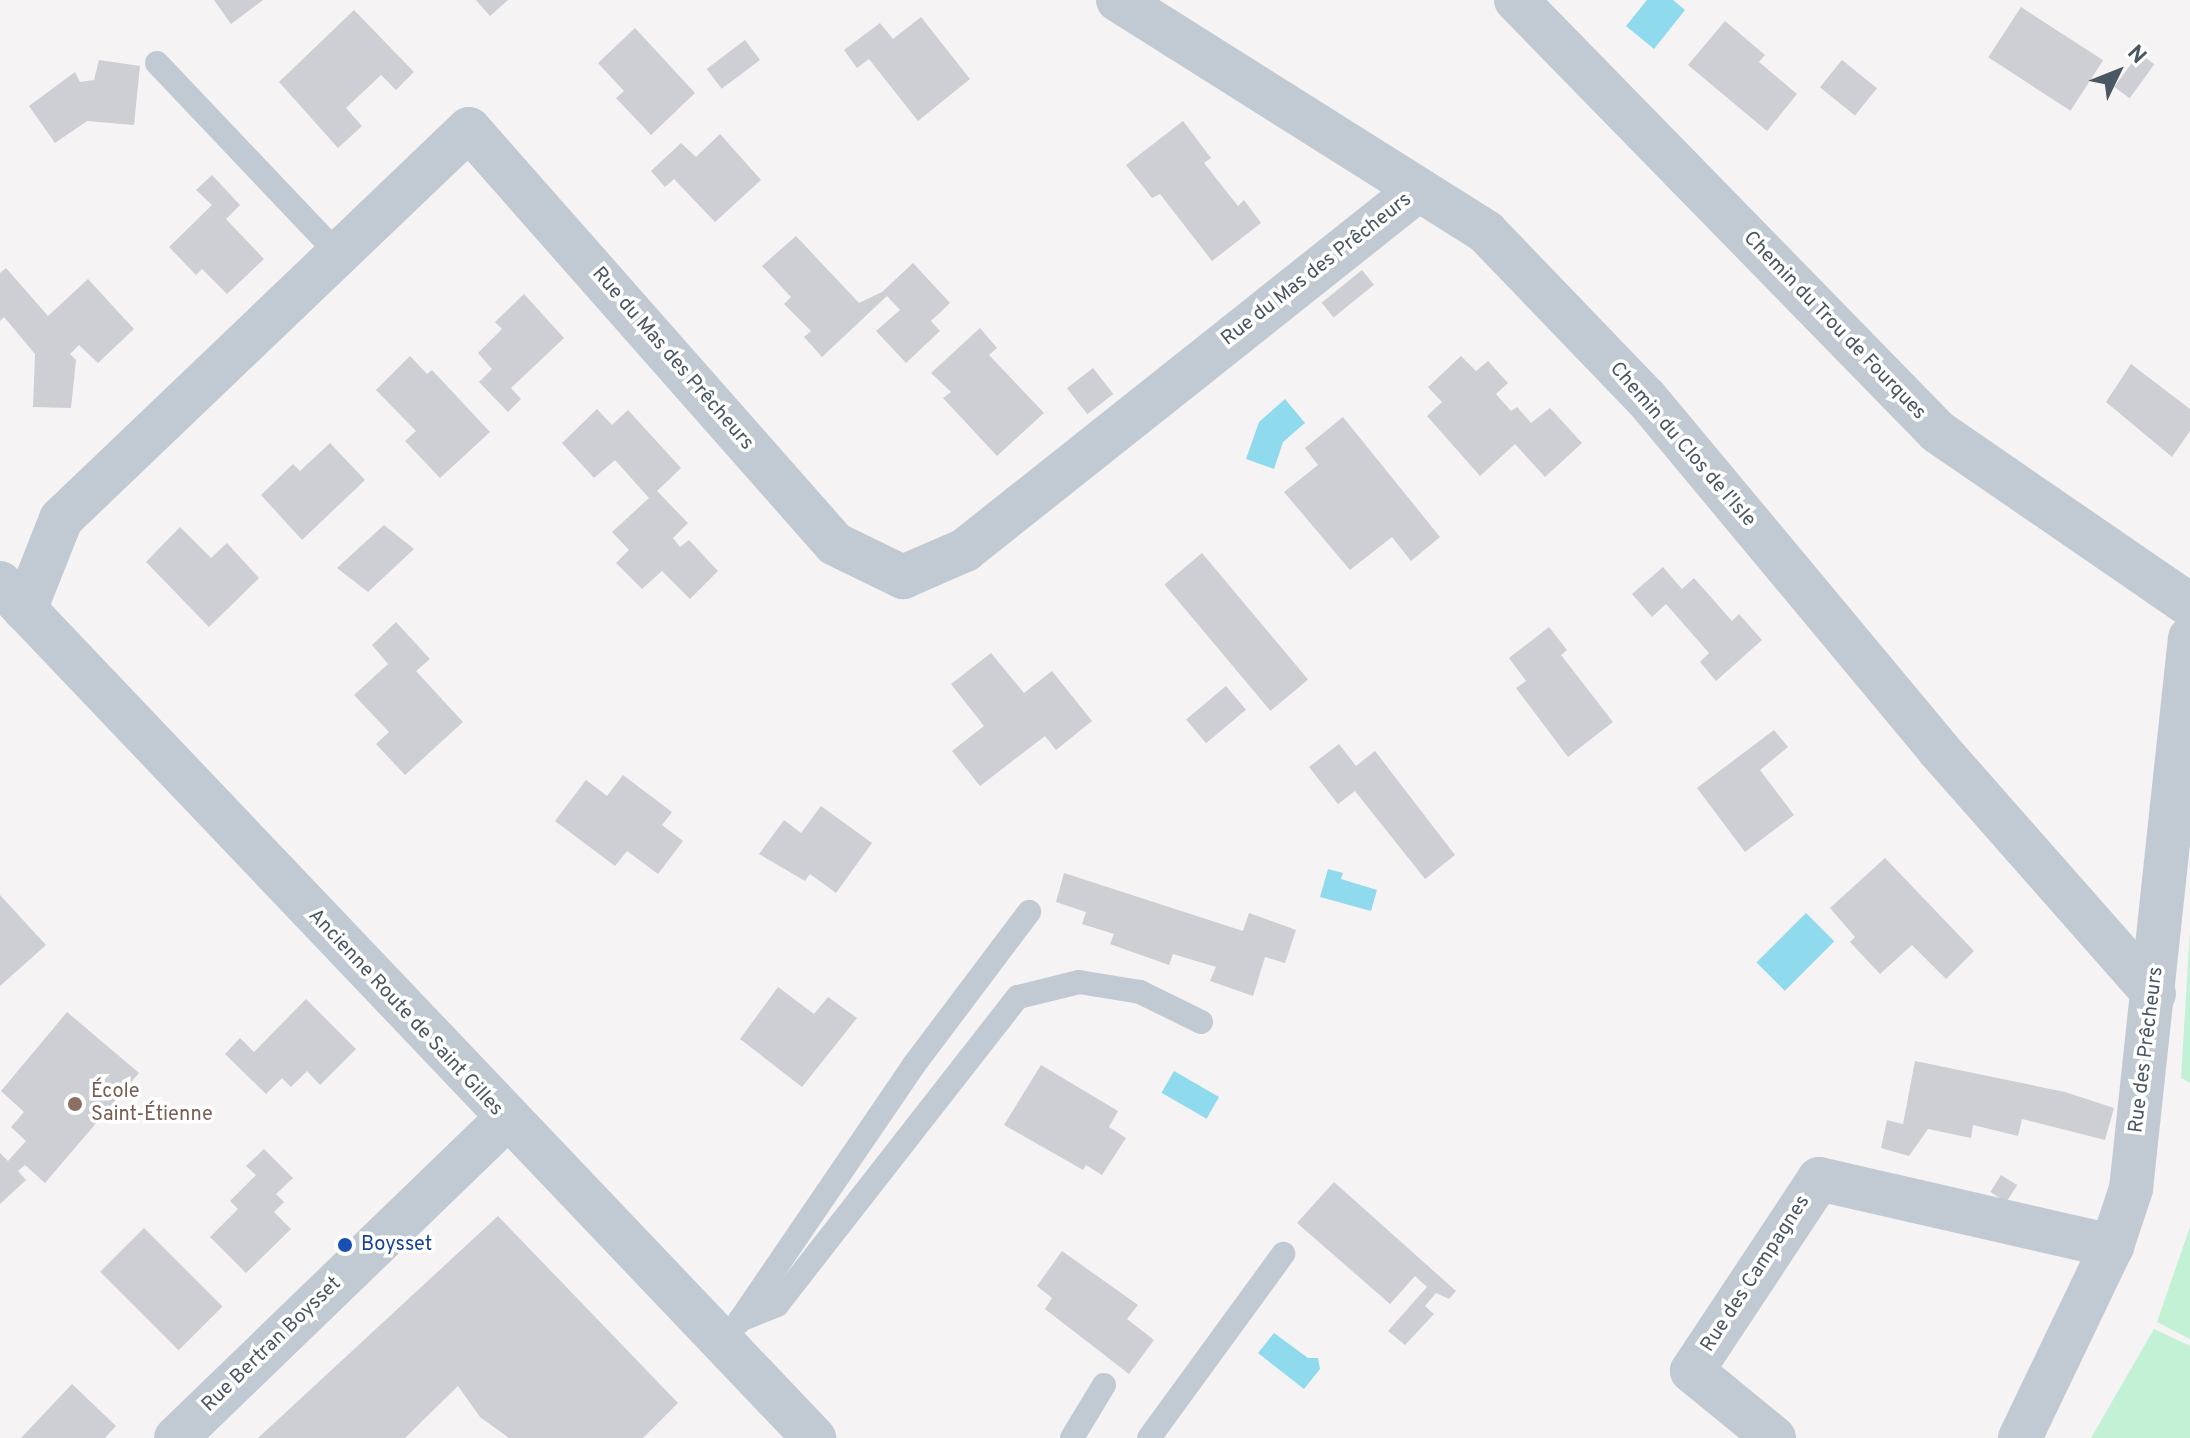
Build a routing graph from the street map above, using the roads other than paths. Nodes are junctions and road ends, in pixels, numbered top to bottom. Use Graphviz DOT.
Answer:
graph roads {
  1 [pos="1118,0"];
  2 [pos="1516,0"];
  3 [pos="157,63"];
  4 [pos="1418,190"];
  5 [pos="338,254"];
  6 [pos="12,596"];
  7 [pos="2190,605"];
  8 [pos="2190,638"];
  9 [pos="1029,912"];
  10 [pos="2154,994"];
  11 [pos="1201,1022"];
  12 [pos="506,1119"];
  13 [pos="2112,1246"];
  14 [pos="1283,1254"];
  15 [pos="732,1333"];
  16 [pos="1104,1385"];
  17 [pos="176,1438"];
  18 [pos="814,1438"];
  19 [pos="1072,1438"];
  20 [pos="1149,1438"];
  21 [pos="1774,1438"];
  22 [pos="2020,1438"];
  1 -- 4 [label="street, Chemin du Clos de l'Isle"];
  2 -- 7 [label="street, Chemin du Trou de Fourques"];
  3 -- 5 [label="lane"];
  4 -- 5 [label="street, Rue du Mas des Prêcheurs"];
  4 -- 10 [label="street, Chemin du Clos de l'Isle"];
  5 -- 6 [label="street, Rue du Mas des Prêcheurs"];
  6 -- 12 [label="street, Ancienne Route de Saint Gilles"];
  8 -- 10 [label="street, Rue des Prêcheurs"];
  9 -- 15 [label="lane"];
  10 -- 13 [label="street, Rue des Prêcheurs"];
  11 -- 15 [label="lane"];
  12 -- 15 [label="street, Ancienne Route de Saint Gilles"];
  12 -- 17 [label="street, Rue Bertran Boysset"];
  13 -- 21 [label="street, Rue des Campagnes"];
  13 -- 22 [label="street, Rue des Prêcheurs"];
  14 -- 20 [label="lane"];
  15 -- 18 [label="street, Ancienne Route de Saint Gilles"];
  16 -- 19 [label="lane"];
}
